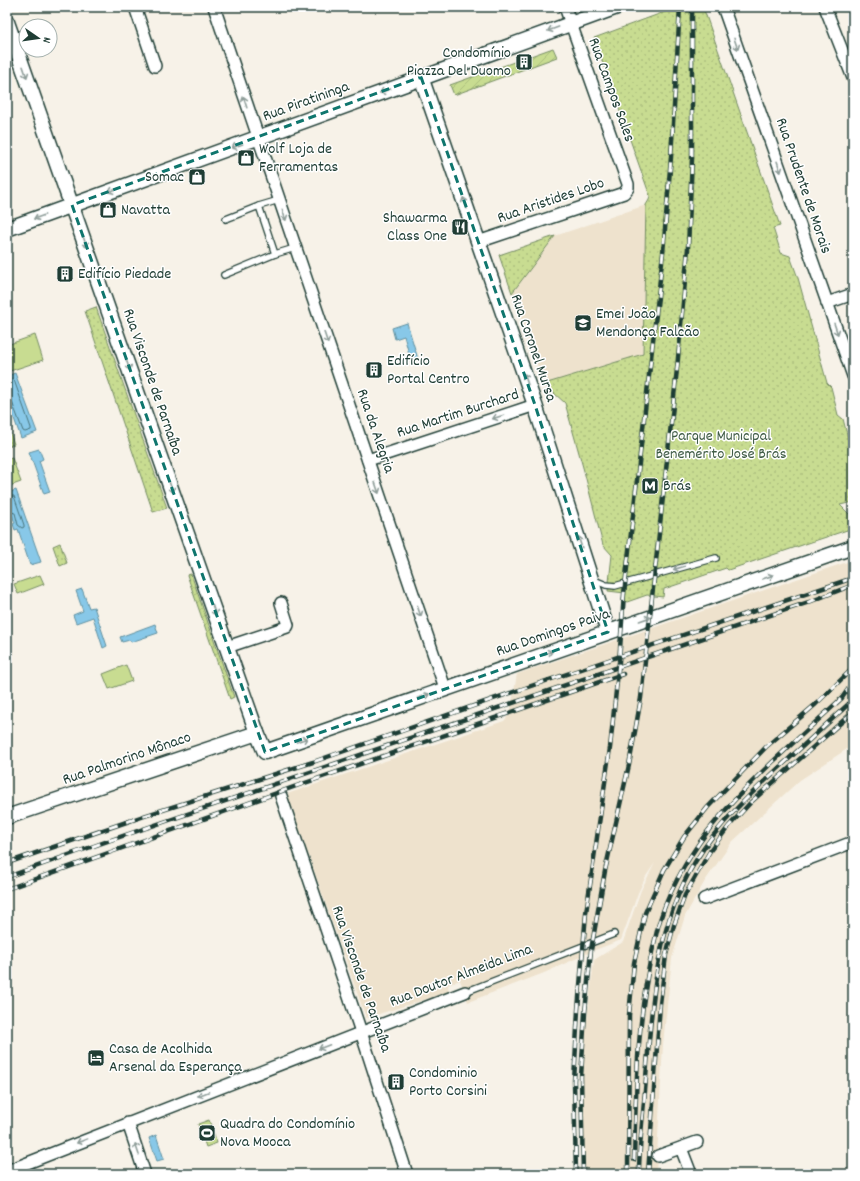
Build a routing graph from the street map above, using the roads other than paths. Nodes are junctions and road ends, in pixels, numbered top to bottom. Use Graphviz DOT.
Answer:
graph roads {
  1 [pos="134,7"];
  2 [pos="214,7"];
  3 [pos="565,7"];
  4 [pos="617,7"];
  5 [pos="724,7"];
  6 [pos="825,7"];
  7 [pos="7,22"];
  8 [pos="570,23"];
  9 [pos="155,66"];
  10 [pos="421,77"];
  11 [pos="853,78"];
  12 [pos="257,139"];
  13 [pos="628,184"];
  14 [pos="278,200"];
  15 [pos="72,205"];
  16 [pos="259,206"];
  17 [pos="226,219"];
  18 [pos="7,229"];
  19 [pos="478,242"];
  20 [pos="295,248"];
  21 [pos="275,254"];
  22 [pos="224,275"];
  23 [pos="853,294"];
  24 [pos="827,303"];
  25 [pos="853,376"];
  26 [pos="535,405"];
  27 [pos="368,460"];
  28 [pos="853,547"];
  29 [pos="716,558"];
  30 [pos="592,579"];
  31 [pos="280,603"];
  32 [pos="608,632"];
  33 [pos="226,647"];
  34 [pos="445,688"];
  35 [pos="257,733"];
  36 [pos="265,752"];
  37 [pos="281,796"];
  38 [pos="7,817"];
  39 [pos="853,842"];
  40 [pos="704,899"];
  41 [pos="614,934"];
  42 [pos="464,992"];
  43 [pos="361,1032"];
  44 [pos="128,1123"];
  45 [pos="697,1142"];
  46 [pos="681,1148"];
  47 [pos="658,1156"];
  48 [pos="7,1171"];
  49 [pos="145,1174"];
  50 [pos="407,1174"];
  51 [pos="691,1174"];
  1 -- 9 [label="street"];
  12 -- 2 [label="street, Rua da Alegria, one-way"];
  3 -- 8 [label="street, Rua Campos Sales"];
  4 -- 8 [label="street, Rua Piratininga"];
  5 -- 24 [label="street, Rua Prudente de Morais, one-way"];
  6 -- 11 [label="street"];
  7 -- 15 [label="street, Rua Visconde de Parnaíba, one-way"];
  8 -- 10 [label="street, Rua Piratininga, one-way"];
  8 -- 13 [label="street, Rua Campos Sales"];
  10 -- 12 [label="street, Rua Piratininga, one-way"];
  19 -- 10 [label="street, Rua Coronel Mursa, one-way"];
  12 -- 14 [label="street, Rua da Alegria"];
  12 -- 15 [label="street, Rua Piratininga, one-way"];
  13 -- 19 [label="street, Rua Aristides Lobo"];
  14 -- 16 [label="lane"];
  14 -- 20 [label="street, Rua da Alegria, one-way"];
  15 -- 18 [label="street, Rua Piratininga, one-way"];
  15 -- 33 [label="street, Rua Visconde de Parnaíba, one-way"];
  16 -- 17 [label="lane"];
  16 -- 21 [label="lane"];
  26 -- 19 [label="street, Rua Coronel Mursa, one-way"];
  20 -- 21 [label="lane"];
  20 -- 27 [label="street, Rua da Alegria, one-way"];
  21 -- 22 [label="lane"];
  23 -- 24 [label="street"];
  24 -- 25 [label="street, Rua Prudente de Morais, one-way"];
  26 -- 27 [label="street, Rua Martim Burchard, one-way"];
  30 -- 26 [label="street, Rua Coronel Mursa, one-way"];
  27 -- 34 [label="street, Rua da Alegria, one-way"];
  32 -- 28 [label="street, Rua Domingos Paiva, one-way"];
  29 -- 30 [label="lane, one-way"];
  30 -- 32 [label="street, Rua Coronel Mursa"];
  31 -- 33 [label="street"];
  34 -- 32 [label="street, Rua Domingos Paiva, one-way"];
  33 -- 35 [label="street, Rua Visconde de Parnaíba"];
  36 -- 34 [label="street, Rua Domingos Paiva, one-way"];
  35 -- 36 [label="street, Rua Visconde de Parnaíba"];
  35 -- 38 [label="street, Rua Palmorino Mônaco"];
  37 -- 43 [label="street, Rua Visconde de Parnaíba"];
  39 -- 40 [label="street"];
  41 -- 42 [label="lane, Rua Doutor Almeida Lima"];
  42 -- 43 [label="street, Rua Doutor Almeida Lima"];
  43 -- 44 [label="street, Rua Doutor Almeida Lima, one-way"];
  43 -- 50 [label="street, Rua Visconde de Parnaíba"];
  44 -- 48 [label="street, Rua Doutor Almeida Lima, one-way"];
  49 -- 44 [label="street, one-way"];
  45 -- 46 [label="street"];
  46 -- 47 [label="street"];
  46 -- 51 [label="street"];
}
